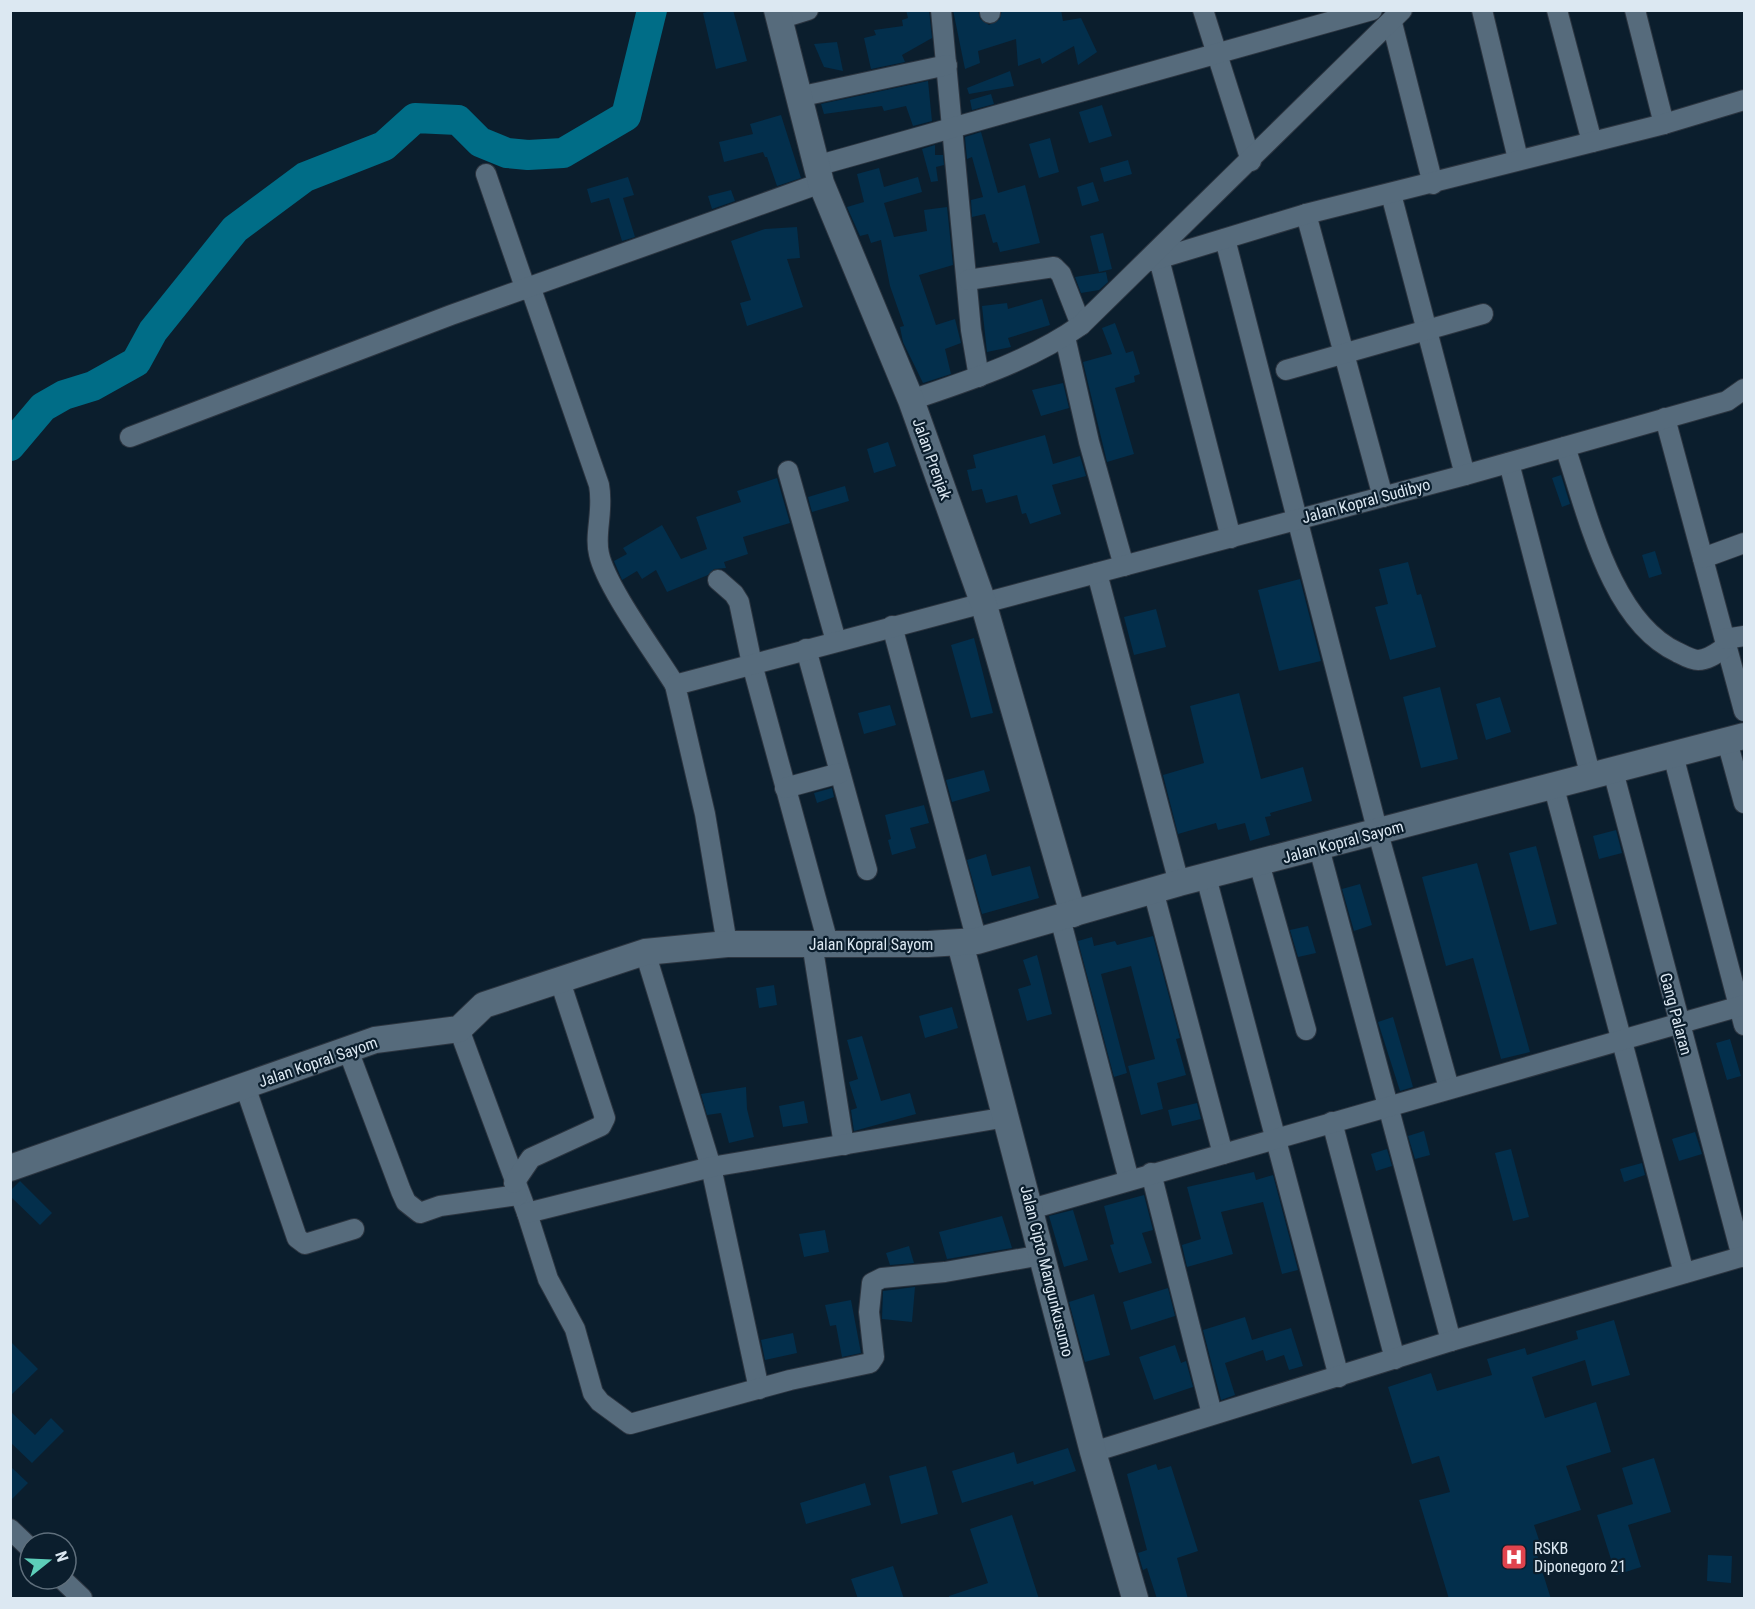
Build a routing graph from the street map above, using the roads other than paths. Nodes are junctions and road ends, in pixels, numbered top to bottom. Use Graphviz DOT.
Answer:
graph roads {
  1 [pos="808,10"];
  2 [pos="941,10"];
  3 [pos="1203,10"];
  4 [pos="1372,10"];
  5 [pos="1482,10"];
  6 [pos="1557,10"];
  7 [pos="1635,10"];
  8 [pos="778,15"];
  9 [pos="1397,17"];
  10 [pos="1216,55"];
  11 [pos="947,65"];
  12 [pos="798,97"];
  13 [pos="1744,100"];
  14 [pos="1664,124"];
  15 [pos="952,129"];
  16 [pos="1592,142"];
  17 [pos="1518,159"];
  18 [pos="1251,161"];
  19 [pos="486,174"];
  20 [pos="818,175"];
  21 [pos="1433,184"];
  22 [pos="1391,194"];
  23 [pos="1306,214"];
  24 [pos="1225,239"];
  25 [pos="1153,261"];
  26 [pos="968,280"];
  27 [pos="529,290"];
  28 [pos="1483,314"];
  29 [pos="1081,325"];
  30 [pos="1425,329"];
  31 [pos="1065,336"];
  32 [pos="1345,352"];
  33 [pos="1286,370"];
  34 [pos="979,377"];
  35 [pos="1744,389"];
  36 [pos="911,400"];
  37 [pos="1665,418"];
  38 [pos="130,437"];
  39 [pos="1565,447"];
  40 [pos="1509,463"];
  41 [pos="788,471"];
  42 [pos="1465,475"];
  43 [pos="1383,497"];
  44 [pos="1297,520"];
  45 [pos="1231,538"];
  46 [pos="1744,543"];
  47 [pos="1703,558"];
  48 [pos="1124,566"];
  49 [pos="1097,573"];
  50 [pos="718,580"];
  51 [pos="983,602"];
  52 [pos="892,626"];
  53 [pos="1744,636"];
  54 [pos="836,641"];
  55 [pos="1726,643"];
  56 [pos="806,649"];
  57 [pos="752,664"];
  58 [pos="675,685"];
  59 [pos="1744,711"];
  60 [pos="1736,738"];
  61 [pos="1673,754"];
  62 [pos="840,773"];
  63 [pos="1602,774"];
  64 [pos="785,788"];
  65 [pos="1554,788"];
  66 [pos="1744,803"];
  67 [pos="1378,833"];
  68 [pos="1319,848"];
  69 [pos="1259,863"];
  70 [pos="867,870"];
  71 [pos="1206,878"];
  72 [pos="1179,883"];
  73 [pos="1154,890"];
  74 [pos="1066,916"];
  75 [pos="969,942"];
  76 [pos="820,943"];
  77 [pos="727,944"];
  78 [pos="645,952"];
  79 [pos="559,978"];
  80 [pos="1743,1012"];
  81 [pos="1679,1024"];
  82 [pos="459,1029"];
  83 [pos="1306,1030"];
  84 [pos="1621,1042"];
  85 [pos="348,1050"];
  86 [pos="245,1086"];
  87 [pos="1449,1088"];
  88 [pos="1388,1106"];
  89 [pos="1007,1117"];
  90 [pos="1332,1122"];
  91 [pos="1276,1138"];
  92 [pos="844,1145"];
  93 [pos="1223,1154"];
  94 [pos="711,1167"];
  95 [pos="10,1168"];
  96 [pos="1151,1173"];
  97 [pos="1129,1180"];
  98 [pos="520,1197"];
  99 [pos="1031,1209"];
  100 [pos="354,1229"];
  101 [pos="1042,1255"];
  102 [pos="1743,1257"];
  103 [pos="1684,1273"];
  104 [pos="1451,1341"];
  105 [pos="1395,1359"];
  106 [pos="1339,1377"];
  107 [pos="759,1389"];
  108 [pos="1212,1414"];
  109 [pos="1093,1452"];
  110 [pos="1135,1599"];
  1 -- 8 [label="street"];
  2 -- 11 [label="street"];
  3 -- 10 [label="street"];
  4 -- 10 [label="street"];
  5 -- 17 [label="street"];
  6 -- 16 [label="street"];
  7 -- 14 [label="street"];
  8 -- 12 [label="street, Jalan Prenjak"];
  9 -- 18 [label="street"];
  9 -- 21 [label="street"];
  10 -- 15 [label="street"];
  10 -- 18 [label="street"];
  11 -- 12 [label="street"];
  11 -- 15 [label="street"];
  12 -- 20 [label="street, Jalan Prenjak"];
  13 -- 14 [label="street"];
  14 -- 16 [label="street"];
  15 -- 20 [label="street"];
  15 -- 26 [label="street"];
  16 -- 17 [label="street"];
  17 -- 21 [label="street"];
  18 -- 25 [label="street"];
  19 -- 27 [label="street"];
  20 -- 27 [label="street"];
  20 -- 36 [label="street, Jalan Prenjak"];
  21 -- 22 [label="street"];
  22 -- 23 [label="street"];
  22 -- 30 [label="street"];
  23 -- 24 [label="street"];
  23 -- 32 [label="street"];
  24 -- 25 [label="street"];
  24 -- 44 [label="street"];
  25 -- 29 [label="street"];
  25 -- 45 [label="street"];
  26 -- 29 [label="street"];
  26 -- 34 [label="street"];
  27 -- 38 [label="street"];
  27 -- 58 [label="street"];
  28 -- 30 [label="street"];
  29 -- 31 [label="street"];
  30 -- 32 [label="street"];
  30 -- 42 [label="street"];
  31 -- 34 [label="street"];
  31 -- 48 [label="street"];
  32 -- 33 [label="street"];
  32 -- 43 [label="street"];
  34 -- 36 [label="street"];
  35 -- 37 [label="street, Jalan Kopral Sudibyo"];
  36 -- 51 [label="street, Jalan Prenjak"];
  37 -- 39 [label="street, Jalan Kopral Sudibyo"];
  37 -- 47 [label="street"];
  39 -- 40 [label="street, Jalan Kopral Sudibyo"];
  39 -- 55 [label="street"];
  40 -- 42 [label="street, Jalan Kopral Sudibyo"];
  40 -- 63 [label="street, Gang Palaran"];
  41 -- 54 [label="street"];
  42 -- 43 [label="street, Jalan Kopral Sudibyo"];
  43 -- 44 [label="street, Jalan Kopral Sudibyo"];
  44 -- 45 [label="street, Jalan Kopral Sudibyo"];
  44 -- 67 [label="street"];
  45 -- 48 [label="street, Jalan Kopral Sudibyo"];
  46 -- 47 [label="street"];
  47 -- 55 [label="street"];
  48 -- 49 [label="street, Jalan Kopral Sudibyo"];
  49 -- 51 [label="street, Jalan Kopral Sudibyo"];
  49 -- 72 [label="street"];
  50 -- 57 [label="street"];
  51 -- 52 [label="street, Jalan Kopral Sudibyo"];
  51 -- 74 [label="street, Jalan Prenjak"];
  52 -- 54 [label="street, Jalan Kopral Sudibyo"];
  52 -- 75 [label="street"];
  53 -- 55 [label="street"];
  54 -- 56 [label="street, Jalan Kopral Sudibyo"];
  55 -- 59 [label="street"];
  56 -- 57 [label="street, Jalan Kopral Sudibyo"];
  56 -- 62 [label="street"];
  57 -- 58 [label="street, Jalan Kopral Sudibyo"];
  57 -- 64 [label="street"];
  58 -- 77 [label="street"];
  60 -- 61 [label="street, Jalan Kopral Sayom"];
  60 -- 66 [label="street"];
  61 -- 63 [label="street, Jalan Kopral Sayom"];
  61 -- 80 [label="street"];
  62 -- 64 [label="street"];
  62 -- 70 [label="street"];
  63 -- 65 [label="street, Jalan Kopral Sayom"];
  63 -- 81 [label="street, Gang Palaran"];
  64 -- 76 [label="street"];
  65 -- 67 [label="street, Jalan Kopral Sayom"];
  65 -- 84 [label="street"];
  67 -- 68 [label="street, Jalan Kopral Sayom"];
  67 -- 87 [label="street"];
  68 -- 69 [label="street, Jalan Kopral Sayom"];
  68 -- 88 [label="street"];
  69 -- 71 [label="street, Jalan Kopral Sayom"];
  69 -- 83 [label="street"];
  71 -- 72 [label="street, Jalan Kopral Sayom"];
  71 -- 91 [label="street"];
  72 -- 73 [label="street, Jalan Kopral Sayom"];
  73 -- 74 [label="street, Jalan Kopral Sayom"];
  73 -- 93 [label="street"];
  74 -- 75 [label="street, Jalan Kopral Sayom"];
  74 -- 97 [label="street"];
  75 -- 76 [label="street, Jalan Kopral Sayom"];
  75 -- 89 [label="street, Jalan Cipto Mangunkusumo"];
  76 -- 77 [label="street, Jalan Kopral Sayom"];
  76 -- 92 [label="street"];
  77 -- 78 [label="street, Jalan Kopral Sayom"];
  78 -- 79 [label="street, Jalan Kopral Sayom"];
  78 -- 94 [label="street"];
  79 -- 82 [label="street, Jalan Kopral Sayom"];
  79 -- 98 [label="street"];
  80 -- 81 [label="street"];
  81 -- 84 [label="street"];
  81 -- 102 [label="street, Gang Palaran"];
  82 -- 85 [label="street, Jalan Kopral Sayom"];
  82 -- 98 [label="street"];
  84 -- 87 [label="street"];
  84 -- 103 [label="street"];
  85 -- 86 [label="street, Jalan Kopral Sayom"];
  85 -- 98 [label="street"];
  86 -- 95 [label="street, Jalan Kopral Sayom"];
  86 -- 100 [label="street"];
  87 -- 88 [label="street"];
  88 -- 90 [label="street"];
  88 -- 104 [label="street"];
  89 -- 92 [label="street"];
  89 -- 99 [label="street, Jalan Cipto Mangunkusumo"];
  90 -- 91 [label="street"];
  90 -- 105 [label="street"];
  91 -- 93 [label="street"];
  91 -- 106 [label="street"];
  92 -- 94 [label="street"];
  93 -- 96 [label="street"];
  94 -- 98 [label="street"];
  94 -- 107 [label="street"];
  96 -- 97 [label="street"];
  96 -- 108 [label="street"];
  97 -- 99 [label="street"];
  98 -- 107 [label="street"];
  99 -- 101 [label="street, Jalan Cipto Mangunkusumo"];
  101 -- 107 [label="street"];
  101 -- 109 [label="street, Jalan Cipto Mangunkusumo"];
  102 -- 103 [label="street"];
  103 -- 104 [label="street"];
  104 -- 105 [label="street"];
  105 -- 106 [label="street"];
  106 -- 108 [label="street"];
  108 -- 109 [label="street"];
  109 -- 110 [label="street, Jalan Cipto Mangunkusumo"];
}
